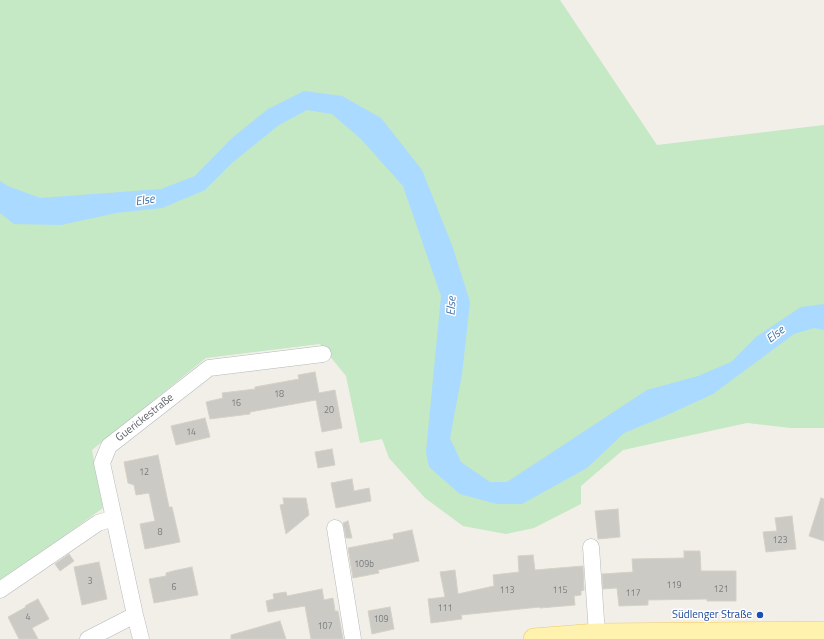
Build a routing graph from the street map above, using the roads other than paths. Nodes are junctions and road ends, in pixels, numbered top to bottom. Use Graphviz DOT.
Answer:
graph roads {
  1 [pos="324,354"];
  2 [pos="114,518"];
  3 [pos="335,528"];
  4 [pos="591,547"];
  5 [pos="0,590"];
  6 [pos="135,615"];
  7 [pos="824,632"];
  8 [pos="597,634"];
  9 [pos="767,636"];
  10 [pos="88,639"];
  11 [pos="141,639"];
  12 [pos="353,639"];
  13 [pos="534,639"];
  1 -- 2 [label="street, Guerickestraße"];
  2 -- 5 [label="street"];
  2 -- 6 [label="street, Guerickestraße"];
  3 -- 12 [label="street"];
  4 -- 8 [label="street"];
  6 -- 10 [label="street"];
  6 -- 11 [label="street, Guerickestraße"];
  7 -- 9 [label="main road"];
  8 -- 9 [label="main road"];
  8 -- 13 [label="main road"];
}
